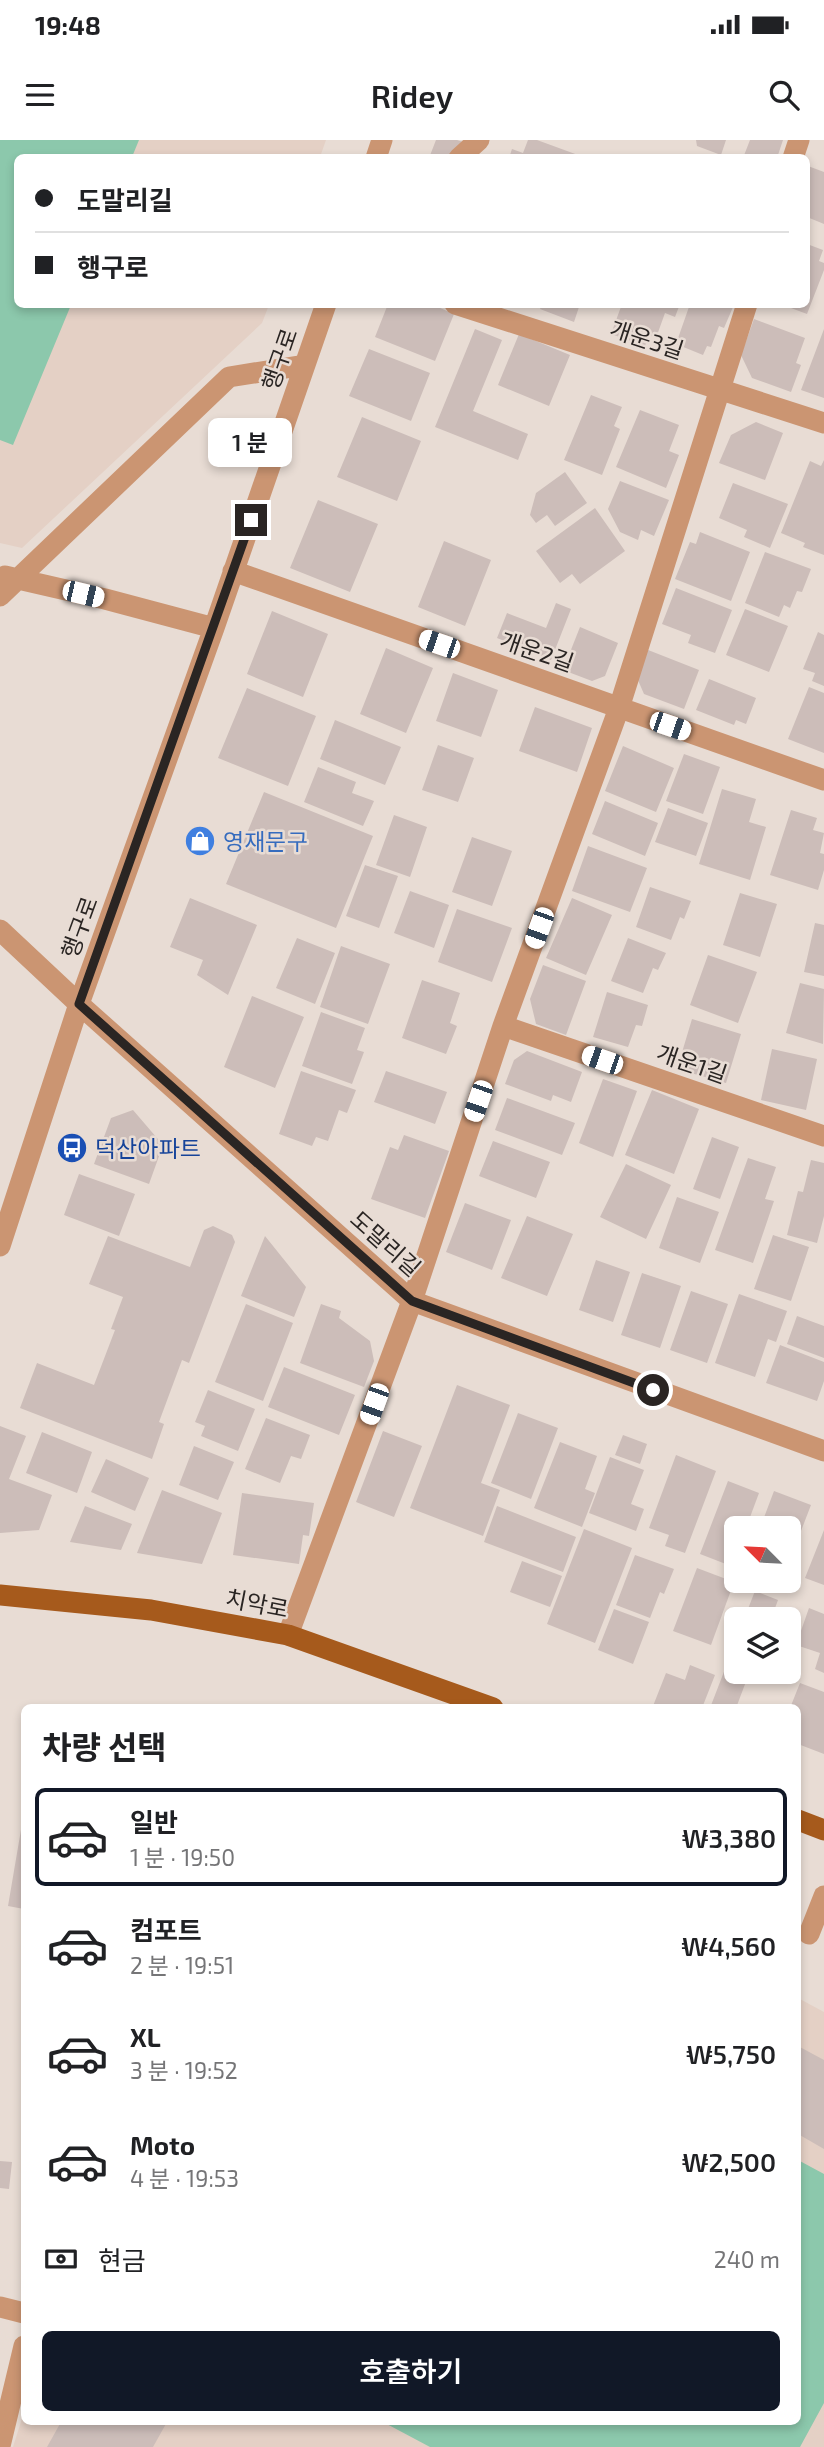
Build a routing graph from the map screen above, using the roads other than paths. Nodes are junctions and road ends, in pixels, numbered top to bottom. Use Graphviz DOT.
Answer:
graph roads {
  1 [pos="478,140"];
  2 [pos="463,154"];
  3 [pos="325,308"];
  4 [pos="466,308"];
  5 [pos="746,308"];
  6 [pos="305,365"];
  7 [pos="720,390"];
  8 [pos="824,423"];
  9 [pos="233,572"];
  10 [pos="8,577"];
  11 [pos="0,596"];
  12 [pos="214,628"];
  13 [pos="619,708"];
  14 [pos="824,780"];
  15 [pos="0,930"];
  16 [pos="79,1004"];
  17 [pos="503,1026"];
  18 [pos="824,1136"];
  19 [pos="0,1246"];
  20 [pos="412,1301"];
  21 [pos="824,1451"];
  22 [pos="0,1595"];
  23 [pos="288,1635"];
  24 [pos="482,1704"];
  25 [pos="801,1821"];
  26 [pos="824,1830"];
  27 [pos="824,1896"];
  28 [pos="809,1934"];
  29 [pos="0,2307"];
  30 [pos="21,2312"];
  31 [pos="21,2358"];
  32 [pos="0,2446"];
  1 -- 2 [label="street"];
  3 -- 6 [label="street, 행구로"];
  4 -- 7 [label="street, 개운3길"];
  5 -- 7 [label="street"];
  6 -- 9 [label="street, 행구로"];
  6 -- 10 [label="street"];
  7 -- 8 [label="street, 개운3길"];
  7 -- 13 [label="street"];
  9 -- 12 [label="street, 행구로"];
  9 -- 13 [label="street, 개운2길"];
  10 -- 11 [label="street"];
  10 -- 12 [label="street"];
  12 -- 16 [label="street, 행구로"];
  13 -- 14 [label="street, 개운2길"];
  13 -- 17 [label="street"];
  15 -- 16 [label="street, 도말리길"];
  16 -- 19 [label="street, 행구로"];
  16 -- 20 [label="street, 도말리길"];
  17 -- 18 [label="street, 개운1길"];
  17 -- 20 [label="street"];
  20 -- 21 [label="street, 도말리길"];
  20 -- 23 [label="street"];
  22 -- 23 [label="main road, 치악로"];
  23 -- 24 [label="main road, 치악로"];
  25 -- 26 [label="main road"];
  27 -- 28 [label="street"];
  29 -- 30 [label="street"];
  31 -- 32 [label="street"];
}
